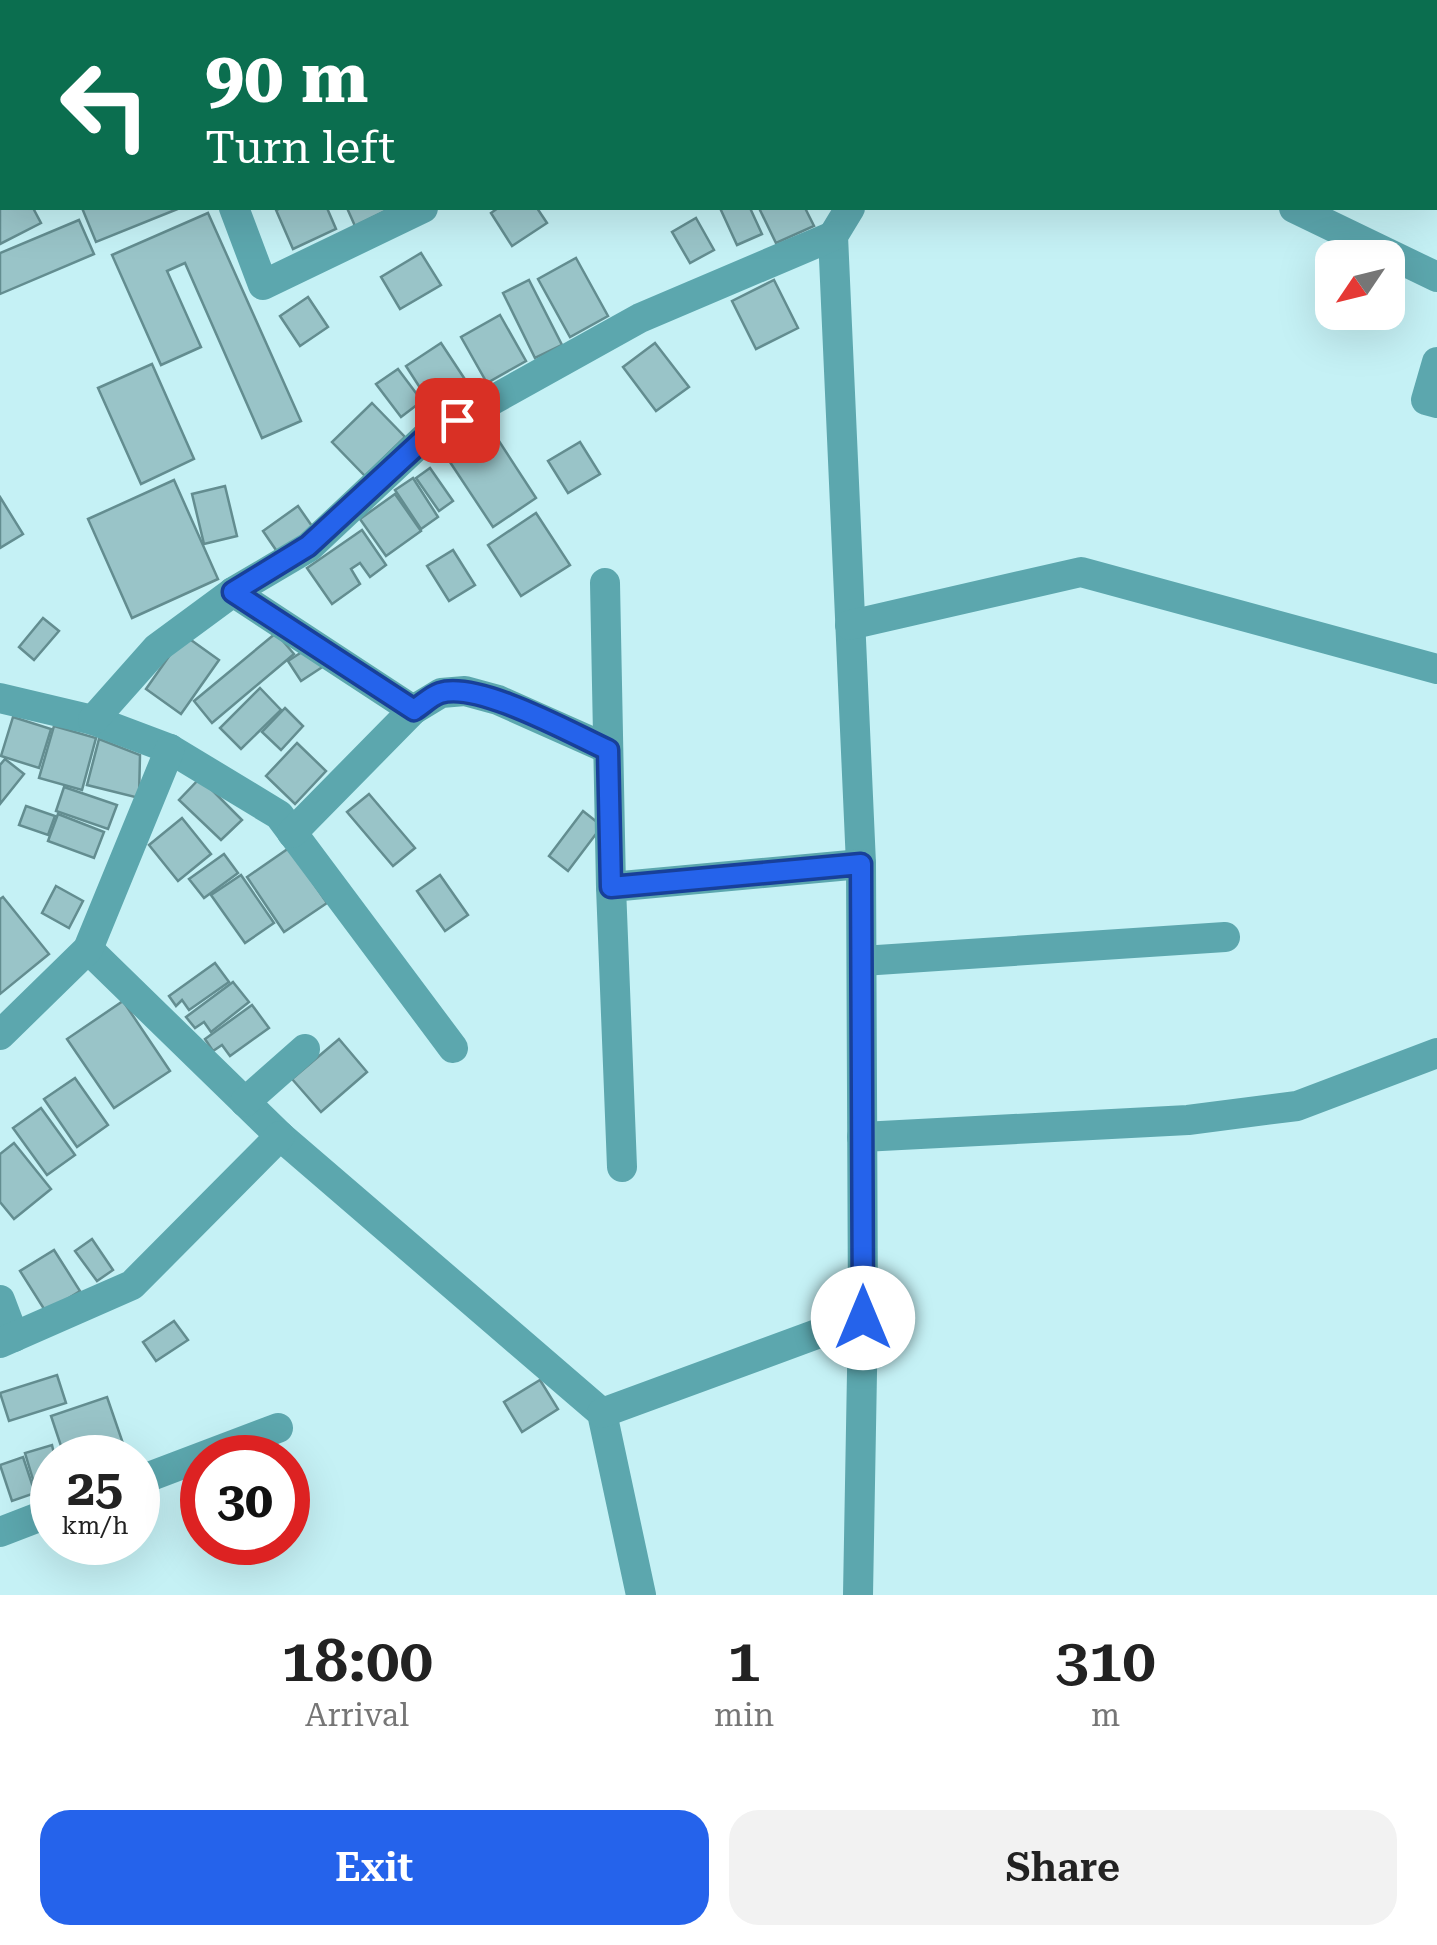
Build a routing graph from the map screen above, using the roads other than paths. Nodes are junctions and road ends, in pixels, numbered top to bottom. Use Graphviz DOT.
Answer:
graph roads {
  1 [pos="235,210"];
  2 [pos="419,210"];
  3 [pos="849,210"];
  4 [pos="1298,210"];
  5 [pos="833,236"];
  6 [pos="1437,277"];
  7 [pos="1437,362"];
  8 [pos="1437,404"];
  9 [pos="604,583"];
  10 [pos="233,592"];
  11 [pos="850,625"];
  12 [pos="1437,669"];
  13 [pos="0,698"];
  14 [pos="414,710"];
  15 [pos="93,720"];
  16 [pos="170,749"];
  17 [pos="608,750"];
  18 [pos="292,833"];
  19 [pos="861,864"];
  20 [pos="611,887"];
  21 [pos="1225,938"];
  22 [pos="88,950"];
  23 [pos="862,961"];
  24 [pos="0,1035"];
  25 [pos="453,1048"];
  26 [pos="305,1049"];
  27 [pos="1437,1053"];
  28 [pos="245,1102"];
  29 [pos="280,1136"];
  30 [pos="862,1137"];
  31 [pos="622,1167"];
  32 [pos="0,1300"];
  33 [pos="863,1318"];
  34 [pos="7,1340"];
  35 [pos="602,1413"];
  36 [pos="278,1428"];
  37 [pos="160,1472"];
  38 [pos="30,1520"];
  39 [pos="0,1532"];
  40 [pos="641,1595"];
  41 [pos="858,1595"];
  1 -- 2 [label="street"];
  3 -- 5 [label="street"];
  4 -- 6 [label="street"];
  5 -- 10 [label="street"];
  5 -- 11 [label="street"];
  7 -- 8 [label="street"];
  9 -- 17 [label="street"];
  10 -- 14 [label="street"];
  10 -- 15 [label="street"];
  11 -- 12 [label="street"];
  11 -- 19 [label="street"];
  13 -- 15 [label="street"];
  14 -- 17 [label="street"];
  14 -- 18 [label="street"];
  15 -- 16 [label="street"];
  16 -- 18 [label="street"];
  16 -- 22 [label="street"];
  17 -- 20 [label="street"];
  18 -- 25 [label="street"];
  19 -- 20 [label="street"];
  19 -- 23 [label="street"];
  20 -- 31 [label="street"];
  21 -- 23 [label="street"];
  22 -- 24 [label="street"];
  22 -- 28 [label="street"];
  23 -- 30 [label="street"];
  26 -- 28 [label="street"];
  27 -- 30 [label="street"];
  28 -- 29 [label="street"];
  29 -- 34 [label="street"];
  29 -- 35 [label="street"];
  30 -- 33 [label="street"];
  32 -- 34 [label="street"];
  33 -- 35 [label="street"];
  33 -- 41 [label="street"];
  35 -- 40 [label="street"];
  36 -- 37 [label="street"];
  38 -- 39 [label="street"];
}
